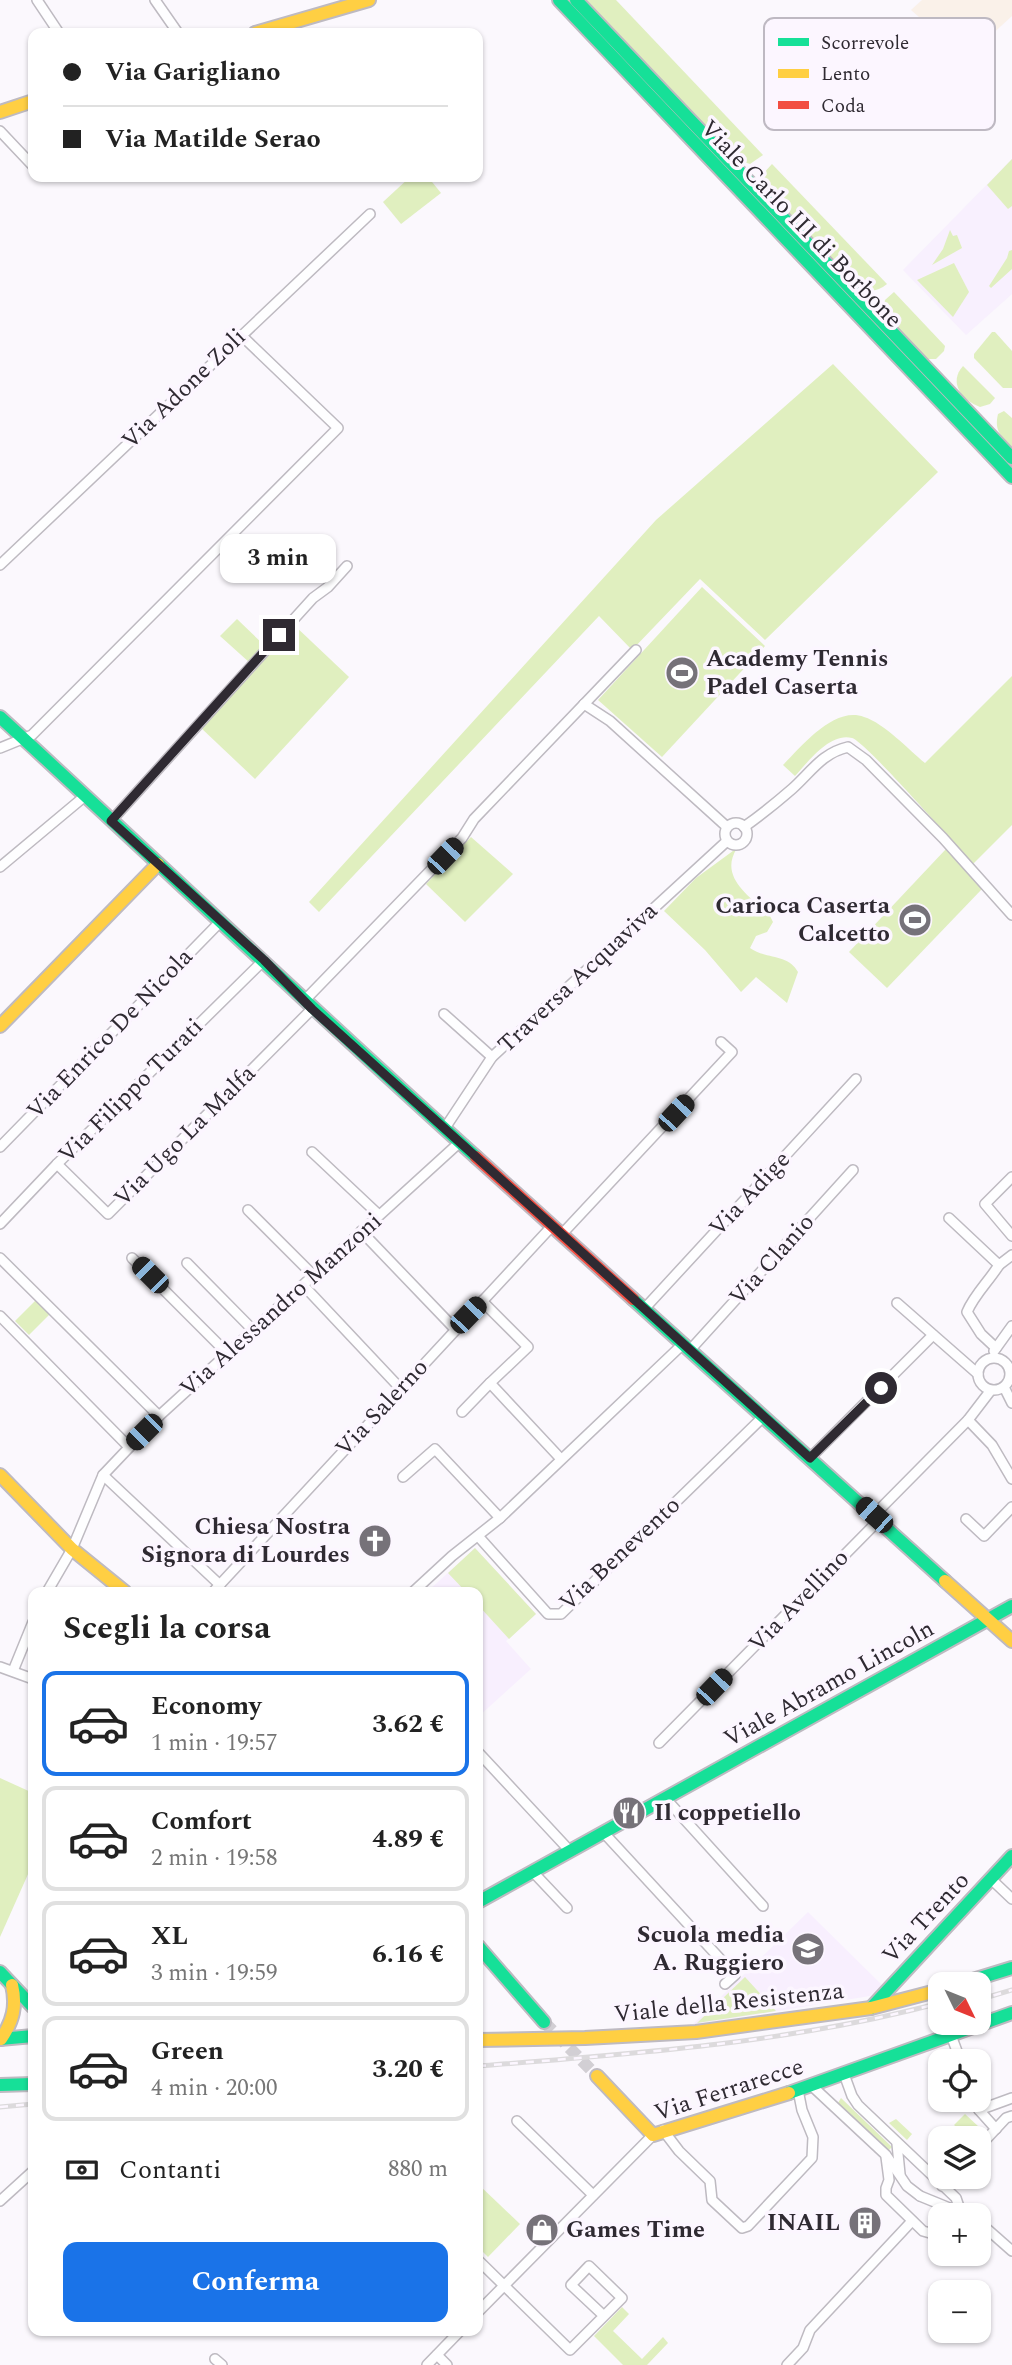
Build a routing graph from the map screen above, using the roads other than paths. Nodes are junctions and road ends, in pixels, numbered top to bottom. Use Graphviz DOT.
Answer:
graph roads {
  1 [pos="37,0"];
  2 [pos="155,0"];
  3 [pos="369,0"];
  4 [pos="559,0"];
  5 [pos="576,0"];
  6 [pos="56,28"];
  7 [pos="175,28"];
  8 [pos="272,28"];
  9 [pos="28,103"];
  10 [pos="0,112"];
  11 [pos="0,131"];
  12 [pos="28,161"];
  13 [pos="370,214"];
  14 [pos="241,335"];
  15 [pos="1012,458"];
  16 [pos="1012,477"];
  17 [pos="1,560"];
  18 [pos="347,566"];
  19 [pos="636,650"];
  20 [pos="584,704"];
  21 [pos="0,717"];
  22 [pos="23,738"];
  23 [pos="0,748"];
  24 [pos="85,796"];
  25 [pos="111,821"];
  26 [pos="727,827"];
  27 [pos="744,827"];
  28 [pos="727,841"];
  29 [pos="158,864"];
  30 [pos="0,867"];
  31 [pos="1012,915"];
  32 [pos="221,921"];
  33 [pos="264,960"];
  34 [pos="308,1005"];
  35 [pos="444,1014"];
  36 [pos="0,1026"];
  37 [pos="721,1042"];
  38 [pos="492,1057"];
  39 [pos="856,1079"];
  40 [pos="445,1128"];
  41 [pos="460,1142"];
  42 [pos="0,1147"];
  43 [pos="312,1152"];
  44 [pos="57,1164"];
  45 [pos="852,1170"];
  46 [pos="1012,1177"];
  47 [pos="248,1210"];
  48 [pos="379,1215"];
  49 [pos="949,1218"];
  50 [pos="0,1224"];
  51 [pos="557,1229"];
  52 [pos="361,1231"];
  53 [pos="1012,1236"];
  54 [pos="1012,1255"];
  55 [pos="0,1258"];
  56 [pos="132,1258"];
  57 [pos="187,1263"];
  58 [pos="999,1265"];
  59 [pos="314,1276"];
  60 [pos="304,1286"];
  61 [pos="482,1301"];
  62 [pos="897,1303"];
  63 [pos="645,1308"];
  64 [pos="0,1316"];
  65 [pos="1012,1326"];
  66 [pos="455,1329"];
  67 [pos="254,1331"];
  68 [pos="933,1335"];
  69 [pos="687,1346"];
  70 [pos="996,1348"];
  71 [pos="228,1354"];
  72 [pos="989,1359"];
  73 [pos="978,1374"];
  74 [pos="490,1382"];
  75 [pos="1004,1387"];
  76 [pos="400,1388"];
  77 [pos="991,1390"];
  78 [pos="1012,1403"];
  79 [pos="462,1412"];
  80 [pos="159,1416"];
  81 [pos="764,1416"];
  82 [pos="968,1420"];
  83 [pos="129,1447"];
  84 [pos="810,1458"];
  85 [pos="561,1459"];
  86 [pos="0,1475"];
  87 [pos="103,1475"];
  88 [pos="403,1476"];
  89 [pos="1012,1479"];
  90 [pos="1012,1507"];
  91 [pos="876,1517"];
  92 [pos="500,1518"];
  93 [pos="966,1519"];
  94 [pos="478,1536"];
  95 [pos="72,1549"];
  96 [pos="50,1587"];
  97 [pos="119,1587"];
  98 [pos="214,1587"];
  99 [pos="218,1587"];
  100 [pos="418,1587"];
  101 [pos="1012,1606"];
  102 [pos="988,1618"];
  103 [pos="28,1634"];
  104 [pos="1012,1641"];
  105 [pos="0,1667"];
  106 [pos="13,1671"];
  107 [pos="28,1677"];
  108 [pos="660,1743"];
  109 [pos="483,1757"];
  110 [pos="666,1799"];
  111 [pos="604,1833"];
  112 [pos="570,1852"];
  113 [pos="1012,1856"];
  114 [pos="533,1872"];
  115 [pos="991,1879"];
  116 [pos="483,1899"];
  117 [pos="1012,1899"];
  118 [pos="764,1906"];
  119 [pos="567,1908"];
  120 [pos="483,1952"];
  121 [pos="1012,1968"];
  122 [pos="0,1972"];
  123 [pos="991,1974"];
  124 [pos="725,1984"];
  125 [pos="12,1985"];
  126 [pos="928,1993"];
  127 [pos="28,2001"];
  128 [pos="871,2008"];
  129 [pos="1012,2014"];
  130 [pos="991,2021"];
  131 [pos="544,2022"];
  132 [pos="951,2035"];
  133 [pos="28,2036"];
  134 [pos="0,2039"];
  135 [pos="483,2040"];
  136 [pos="956,2049"];
  137 [pos="844,2074"];
  138 [pos="597,2076"];
  139 [pos="28,2084"];
  140 [pos="0,2085"];
  141 [pos="812,2086"];
  142 [pos="798,2090"];
  143 [pos="1012,2098"];
  144 [pos="991,2102"];
  145 [pos="983,2112"];
  146 [pos="1012,2116"];
  147 [pos="517,2121"];
  148 [pos="996,2129"];
  149 [pos="658,2132"];
  150 [pos="991,2134"];
  151 [pos="897,2144"];
  152 [pos="886,2155"];
  153 [pos="928,2173"];
  154 [pos="901,2175"];
  155 [pos="28,2176"];
  156 [pos="889,2180"];
  157 [pos="907,2186"];
  158 [pos="946,2189"];
  159 [pos="593,2195"];
  160 [pos="0,2201"];
  161 [pos="937,2203"];
  162 [pos="958,2203"];
  163 [pos="912,2221"];
  164 [pos="928,2232"];
  165 [pos="991,2232"];
  166 [pos="1009,2248"];
  167 [pos="483,2265"];
  168 [pos="503,2286"];
  169 [pos="483,2307"];
  170 [pos="604,2316"];
  171 [pos="455,2336"];
  172 [pos="437,2355"];
  173 [pos="427,2365"];
  174 [pos="447,2365"];
  175 [pos="787,2365"];
  1 -- 6 [label="street"];
  2 -- 7 [label="street"];
  3 -- 8 [label="street"];
  4 -- 16 [label="street, Viale Carlo III di Borbone"];
  5 -- 15 [label="street, Viale Carlo III di Borbone"];
  9 -- 10 [label="street"];
  11 -- 12 [label="street"];
  13 -- 14 [label="street, Via Adone Zoli"];
  14 -- 17 [label="street, Via Adone Zoli"];
  14 -- 22 [label="street"];
  18 -- 25 [label="street"];
  19 -- 20 [label="street"];
  20 -- 26 [label="street"];
  20 -- 34 [label="street"];
  21 -- 22 [label="street"];
  22 -- 23 [label="street"];
  22 -- 24 [label="street"];
  24 -- 25 [label="street"];
  24 -- 30 [label="street"];
  25 -- 29 [label="street"];
  26 -- 27 [label="street"];
  26 -- 28 [label="street"];
  27 -- 28 [label="street"];
  27 -- 31 [label="street"];
  28 -- 38 [label="street, Traversa Acquaviva"];
  29 -- 32 [label="street"];
  29 -- 36 [label="street"];
  32 -- 33 [label="street"];
  32 -- 42 [label="street, Via Enrico De Nicola"];
  33 -- 34 [label="street"];
  33 -- 44 [label="street, Via Filippo Turati"];
  34 -- 40 [label="street"];
  34 -- 44 [label="street, Via Ugo La Malfa"];
  35 -- 38 [label="street"];
  37 -- 51 [label="street, Via Salerno"];
  38 -- 40 [label="street, Traversa Acquaviva"];
  39 -- 63 [label="street, Via Adige"];
  40 -- 41 [label="street"];
  41 -- 48 [label="street, Via Alessandro Manzoni"];
  41 -- 51 [label="street"];
  43 -- 48 [label="street"];
  44 -- 50 [label="street, Via Filippo Turati"];
  45 -- 69 [label="street, Via Clanio"];
  46 -- 53 [label="street"];
  47 -- 59 [label="street"];
  48 -- 52 [label="street, Via Alessandro Manzoni"];
  49 -- 58 [label="street"];
  51 -- 61 [label="street, Via Salerno"];
  51 -- 63 [label="street"];
  52 -- 59 [label="street, Via Alessandro Manzoni"];
  52 -- 66 [label="street"];
  54 -- 58 [label="street"];
  55 -- 80 [label="street"];
  56 -- 71 [label="street"];
  57 -- 67 [label="street"];
  58 -- 70 [label="street"];
  59 -- 60 [label="street, Via Alessandro Manzoni"];
  60 -- 67 [label="street, Via Alessandro Manzoni"];
  60 -- 76 [label="street"];
  61 -- 66 [label="street, Via Salerno"];
  61 -- 74 [label="street"];
  62 -- 68 [label="street"];
  63 -- 69 [label="street"];
  64 -- 83 [label="street"];
  65 -- 70 [label="street"];
  66 -- 76 [label="street, Via Salerno"];
  67 -- 71 [label="street, Via Alessandro Manzoni"];
  68 -- 73 [label="street"];
  68 -- 84 [label="street"];
  69 -- 81 [label="street"];
  69 -- 85 [label="street, Via Clanio"];
  70 -- 72 [label="street"];
  71 -- 80 [label="street, Via Alessandro Manzoni"];
  72 -- 73 [label="street"];
  72 -- 75 [label="street"];
  73 -- 77 [label="street"];
  74 -- 79 [label="street"];
  74 -- 85 [label="street"];
  75 -- 77 [label="street"];
  75 -- 78 [label="street"];
  76 -- 99 [label="street, Via Salerno"];
  77 -- 82 [label="street, Via Avellino"];
  80 -- 83 [label="street, Via Alessandro Manzoni"];
  81 -- 84 [label="street"];
  81 -- 94 [label="street, Via Benevento"];
  82 -- 89 [label="street"];
  82 -- 91 [label="street, Via Avellino"];
  83 -- 87 [label="street, Via Alessandro Manzoni"];
  84 -- 91 [label="street"];
  85 -- 92 [label="street, Via Clanio"];
  86 -- 95 [label="street"];
  87 -- 95 [label="street, Via Alessandro Manzoni"];
  87 -- 98 [label="street"];
  88 -- 92 [label="street"];
  90 -- 93 [label="street"];
  91 -- 102 [label="street"];
  91 -- 108 [label="street, Via Avellino"];
  92 -- 94 [label="street, Via Clanio"];
  94 -- 100 [label="street, Via Clanio"];
  95 -- 96 [label="street, Via Alessandro Manzoni"];
  95 -- 97 [label="street"];
  101 -- 102 [label="street, Viale Abramo Lincoln"];
  102 -- 104 [label="street"];
  102 -- 110 [label="street, Viale Abramo Lincoln"];
  103 -- 106 [label="street"];
  105 -- 106 [label="street"];
  106 -- 107 [label="street"];
  109 -- 112 [label="street"];
  110 -- 111 [label="street, Viale Abramo Lincoln"];
  110 -- 118 [label="street"];
  111 -- 112 [label="street, Viale Abramo Lincoln"];
  111 -- 124 [label="street"];
  112 -- 114 [label="street, Viale Abramo Lincoln"];
  113 -- 115 [label="street, Via Trento"];
  114 -- 116 [label="street, Viale Abramo Lincoln"];
  114 -- 119 [label="street"];
  115 -- 117 [label="street"];
  115 -- 128 [label="street, Via Trento"];
  120 -- 131 [label="street"];
  121 -- 123 [label="street"];
  122 -- 125 [label="street"];
  125 -- 127 [label="street"];
  125 -- 134 [label="street"];
  126 -- 128 [label="street, Viale della Resistenza"];
  128 -- 135 [label="street, Viale della Resistenza"];
  129 -- 130 [label="street, Via Ferrarecce"];
  132 -- 136 [label="street"];
  132 -- 137 [label="street, Via Ferrarecce"];
  133 -- 134 [label="street"];
  137 -- 141 [label="street, Via Ferrarecce"];
  137 -- 151 [label="street"];
  138 -- 149 [label="street"];
  139 -- 140 [label="street"];
  141 -- 142 [label="street, Via Ferrarecce"];
  141 -- 152 [label="street"];
  142 -- 149 [label="street, Via Ferrarecce"];
  142 -- 149 [label="street"];
  143 -- 144 [label="street"];
  145 -- 148 [label="street"];
  146 -- 148 [label="street"];
  147 -- 159 [label="street"];
  148 -- 150 [label="street"];
  149 -- 159 [label="street, Via Ferrarecce"];
  151 -- 152 [label="street"];
  151 -- 153 [label="street"];
  151 -- 154 [label="street"];
  152 -- 154 [label="street"];
  152 -- 156 [label="street"];
  154 -- 157 [label="street"];
  155 -- 160 [label="street"];
  156 -- 157 [label="street"];
  156 -- 163 [label="street"];
  157 -- 161 [label="street, bridge"];
  158 -- 162 [label="street"];
  159 -- 168 [label="street, Via Ferrarecce"];
  163 -- 164 [label="street"];
  163 -- 175 [label="street"];
  165 -- 166 [label="street"];
  167 -- 168 [label="street"];
  168 -- 169 [label="street, Via Ferrarecce"];
  168 -- 170 [label="street"];
  170 -- 170 [label="street"];
  171 -- 172 [label="street"];
  172 -- 173 [label="street"];
  172 -- 174 [label="street"];
}
